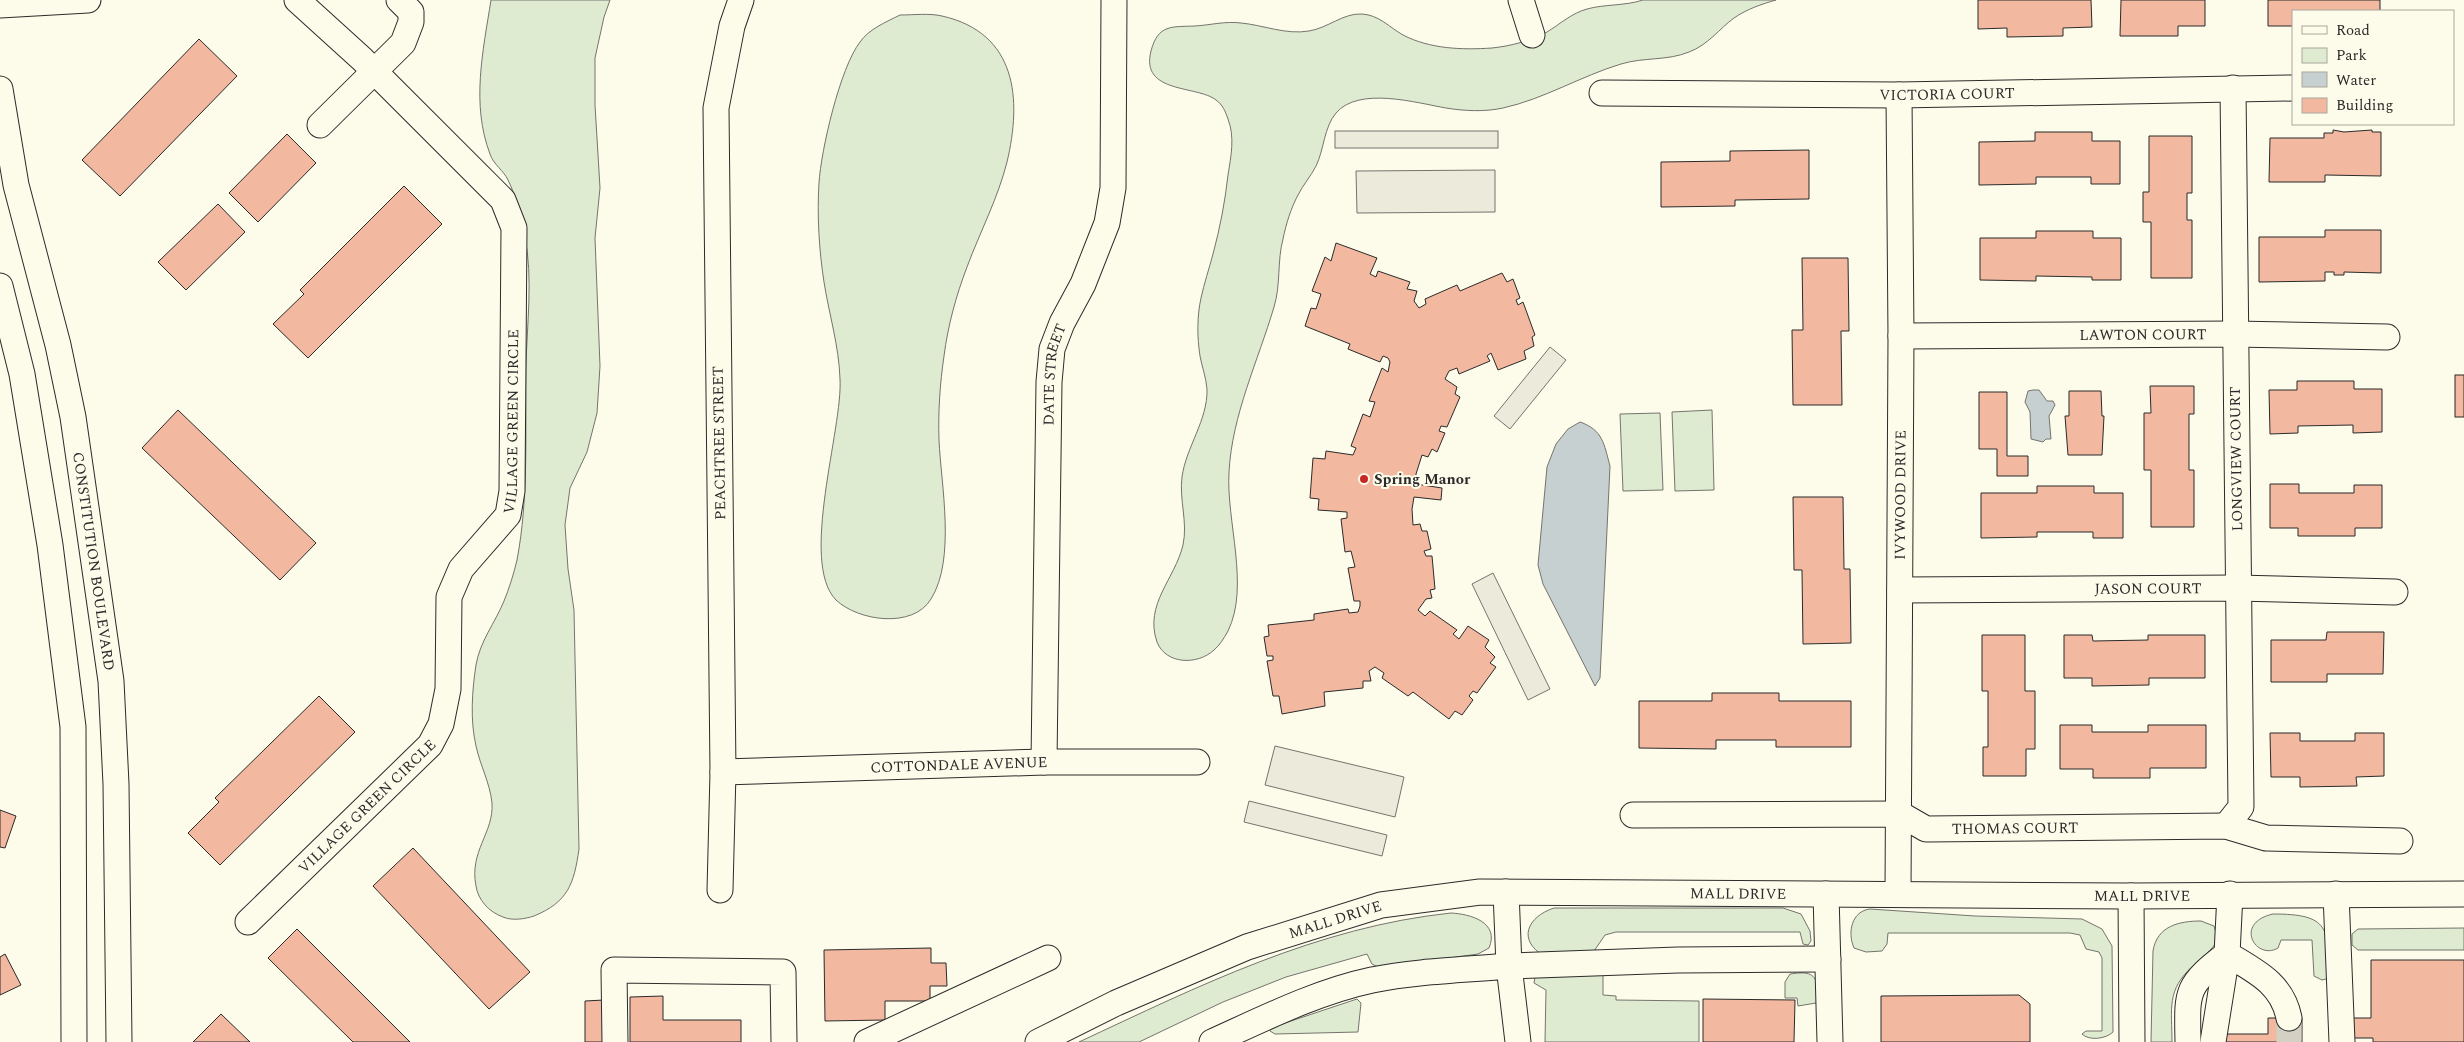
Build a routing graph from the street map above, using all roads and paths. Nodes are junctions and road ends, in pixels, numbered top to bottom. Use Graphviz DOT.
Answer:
graph roads {
  1 [pos="88,0"];
  2 [pos="297,0"];
  3 [pos="399,0"];
  4 [pos="741,0"];
  5 [pos="1114,0"];
  6 [pos="1521,0"];
  7 [pos="0,5"];
  8 [pos="1532,35"];
  9 [pos="375,72"];
  10 [pos="2233,88"];
  11 [pos="2292,88"];
  12 [pos="0,89"];
  13 [pos="1602,93"];
  14 [pos="1899,95"];
  15 [pos="320,125"];
  16 [pos="0,286"];
  17 [pos="2234,334"];
  18 [pos="1901,336"];
  19 [pos="2387,337"];
  20 [pos="2238,588"];
  21 [pos="1900,590"];
  22 [pos="2395,592"];
  23 [pos="1044,762"];
  24 [pos="1197,762"];
  25 [pos="723,772"];
  26 [pos="1900,814"];
  27 [pos="1633,815"];
  28 [pos="2226,826"];
  29 [pos="2400,841"];
  30 [pos="720,890"];
  31 [pos="1506,892"];
  32 [pos="1826,894"];
  33 [pos="1898,894"];
  34 [pos="2230,894"];
  35 [pos="2336,894"];
  36 [pos="2464,894"];
  37 [pos="2131,896"];
  38 [pos="248,922"];
  39 [pos="2227,954"];
  40 [pos="1048,958"];
  41 [pos="1828,959"];
  42 [pos="1509,966"];
  43 [pos="2288,1018"];
  44 [pos="74,1042"];
  45 [pos="119,1042"];
  46 [pos="615,1042"];
  47 [pos="784,1042"];
  48 [pos="867,1042"];
  49 [pos="1038,1042"];
  50 [pos="1212,1042"];
  51 [pos="1518,1042"];
  52 [pos="1830,1042"];
  53 [pos="2132,1042"];
  54 [pos="2188,1042"];
  55 [pos="2213,1042"];
  56 [pos="2342,1042"];
  1 -- 7 [label="street"];
  2 -- 9 [label="street, VILLAGE GREEN CIRCLE"];
  3 -- 9 [label="street"];
  4 -- 25 [label="street, PEACHTREE STREET"];
  5 -- 23 [label="street, DATE STREET"];
  6 -- 8 [label="street"];
  9 -- 15 [label="street"];
  9 -- 38 [label="street, VILLAGE GREEN CIRCLE"];
  10 -- 11 [label="street, VICTORIA COURT"];
  10 -- 14 [label="street, VICTORIA COURT"];
  10 -- 17 [label="street, LONGVIEW COURT"];
  12 -- 45 [label="street, CONSTITUTION BOULEVARD"];
  13 -- 14 [label="street, VICTORIA COURT"];
  14 -- 18 [label="street, IVYWOOD DRIVE"];
  16 -- 44 [label="street"];
  17 -- 18 [label="street, LAWTON COURT"];
  17 -- 19 [label="street, LAWTON COURT"];
  17 -- 20 [label="street, LONGVIEW COURT"];
  18 -- 21 [label="street, IVYWOOD DRIVE"];
  20 -- 21 [label="street, JASON COURT"];
  20 -- 22 [label="street, JASON COURT"];
  20 -- 28 [label="street, LONGVIEW COURT"];
  21 -- 26 [label="street, IVYWOOD DRIVE"];
  23 -- 24 [label="street, COTTONDALE AVENUE"];
  23 -- 25 [label="street, COTTONDALE AVENUE"];
  25 -- 30 [label="street, PEACHTREE STREET"];
  26 -- 27 [label="street"];
  26 -- 28 [label="street, THOMAS COURT"];
  26 -- 33 [label="street, IVYWOOD DRIVE"];
  28 -- 29 [label="street, THOMAS COURT"];
  31 -- 32 [label="street, MALL DRIVE"];
  31 -- 42 [label="street"];
  31 -- 49 [label="street, MALL DRIVE"];
  32 -- 33 [label="street, MALL DRIVE"];
  32 -- 41 [label="street"];
  33 -- 37 [label="street, MALL DRIVE"];
  34 -- 35 [label="street, MALL DRIVE"];
  34 -- 37 [label="street, MALL DRIVE"];
  34 -- 39 [label="street"];
  35 -- 36 [label="street, MALL DRIVE"];
  35 -- 56 [label="street"];
  37 -- 53 [label="street"];
  39 -- 43 [label="street"];
  39 -- 54 [label="street"];
  39 -- 55 [label="street"];
  40 -- 48 [label="street"];
  41 -- 42 [label="street"];
  41 -- 52 [label="street"];
  42 -- 50 [label="street"];
  42 -- 51 [label="street"];
  46 -- 47 [label="street"];
}
